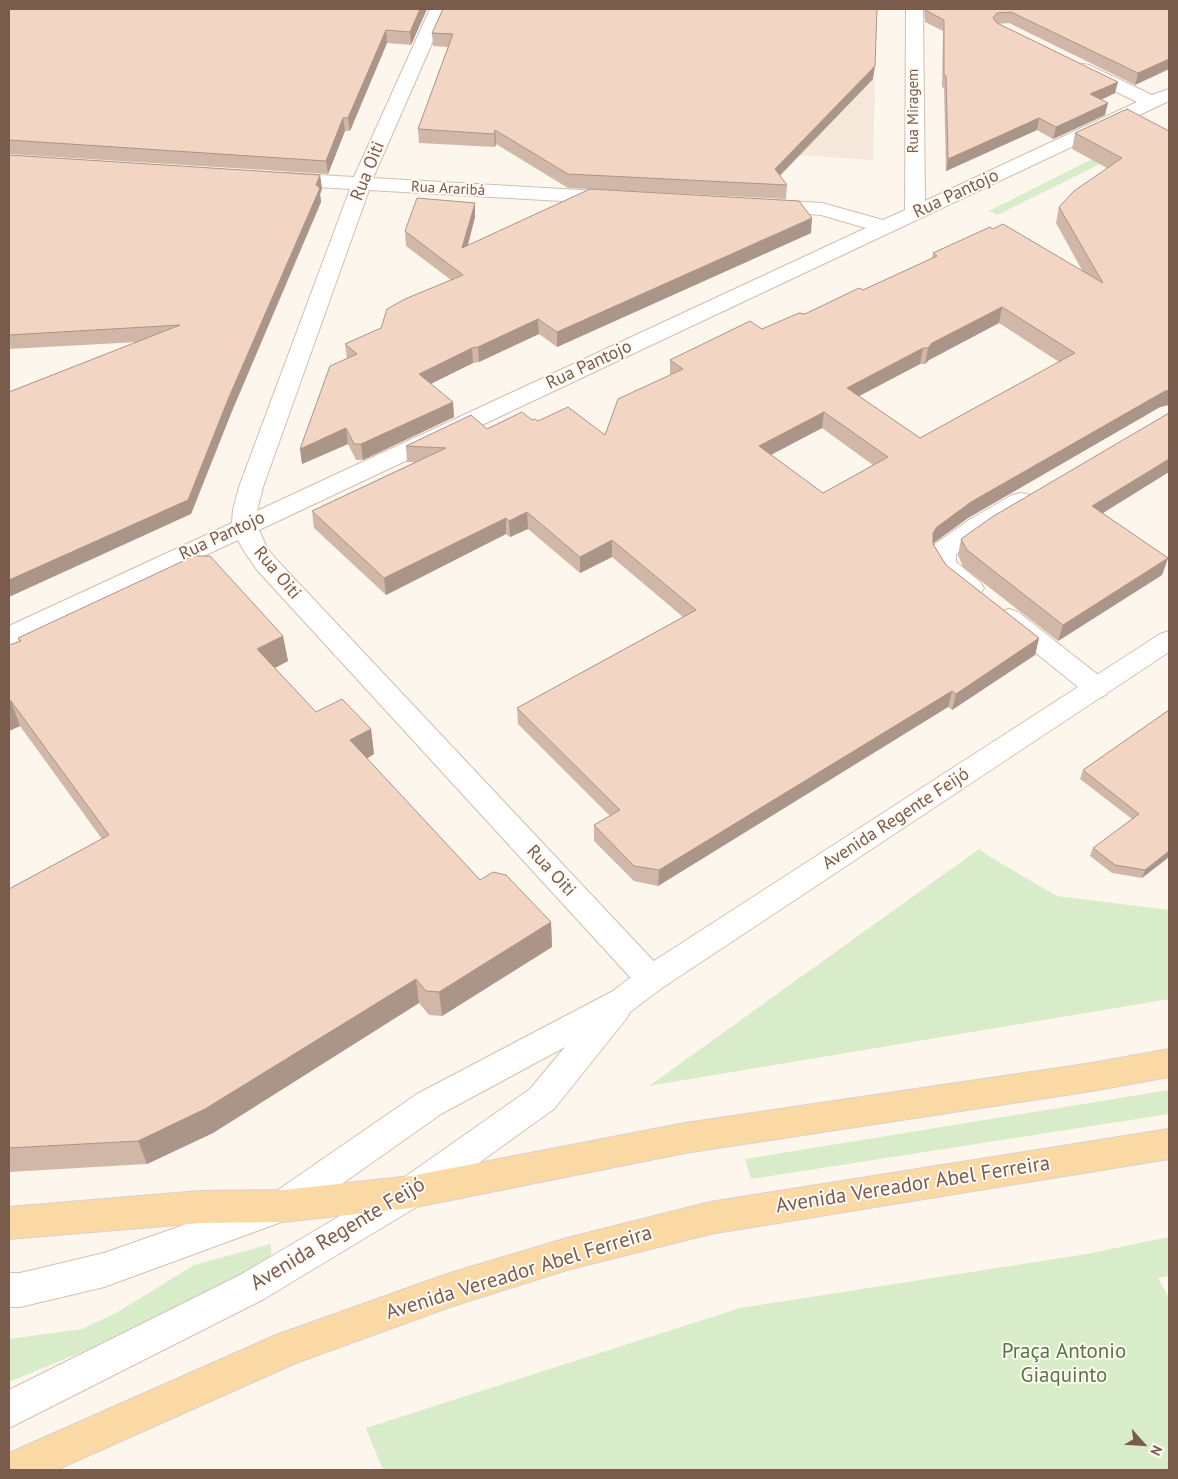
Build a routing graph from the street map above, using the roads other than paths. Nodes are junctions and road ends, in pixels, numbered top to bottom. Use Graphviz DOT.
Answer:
graph roads {
  1 [pos="438,9"];
  2 [pos="914,9"];
  3 [pos="1063,59"];
  4 [pos="1160,98"];
  5 [pos="263,178"];
  6 [pos="361,184"];
  7 [pos="636,199"];
  8 [pos="754,206"];
  9 [pos="914,213"];
  10 [pos="886,226"];
  11 [pos="1044,487"];
  12 [pos="244,525"];
  13 [pos="9,637"];
  14 [pos="1169,640"];
  15 [pos="1097,688"];
  16 [pos="651,978"];
  17 [pos="624,1000"];
  18 [pos="1169,1063"];
  19 [pos="1169,1144"];
  20 [pos="411,1192"];
  21 [pos="283,1206"];
  22 [pos="9,1223"];
  23 [pos="9,1290"];
  24 [pos="9,1410"];
  25 [pos="13,1470"];
  1 -- 6 [label="street, Rua Oiti"];
  2 -- 9 [label="street, Rua Miragem"];
  3 -- 4 [label="street"];
  4 -- 9 [label="street, Rua Pantojo"];
  5 -- 6 [label="street, Rua Araribá"];
  6 -- 7 [label="street, Rua Araribá"];
  6 -- 12 [label="street, Rua Oiti"];
  8 -- 10 [label="street"];
  9 -- 10 [label="street, Rua Pantojo"];
  10 -- 12 [label="street, Rua Pantojo"];
  11 -- 15 [label="street"];
  12 -- 13 [label="street, Rua Pantojo"];
  12 -- 16 [label="street, Rua Oiti"];
  14 -- 15 [label="street, Avenida Regente Feijó"];
  15 -- 16 [label="street, Avenida Regente Feijó"];
  16 -- 17 [label="street, Avenida Regente Feijó"];
  17 -- 20 [label="street, Avenida Regente Feijó"];
  17 -- 21 [label="street, Avenida Regente Feijó"];
  18 -- 20 [label="main road"];
  19 -- 25 [label="main road, Avenida Vereador Abel Ferreira"];
  20 -- 21 [label="main road"];
  20 -- 24 [label="street, Avenida Regente Feijó"];
  21 -- 22 [label="main road"];
  21 -- 23 [label="street, Avenida Regente Feijó"];
}
